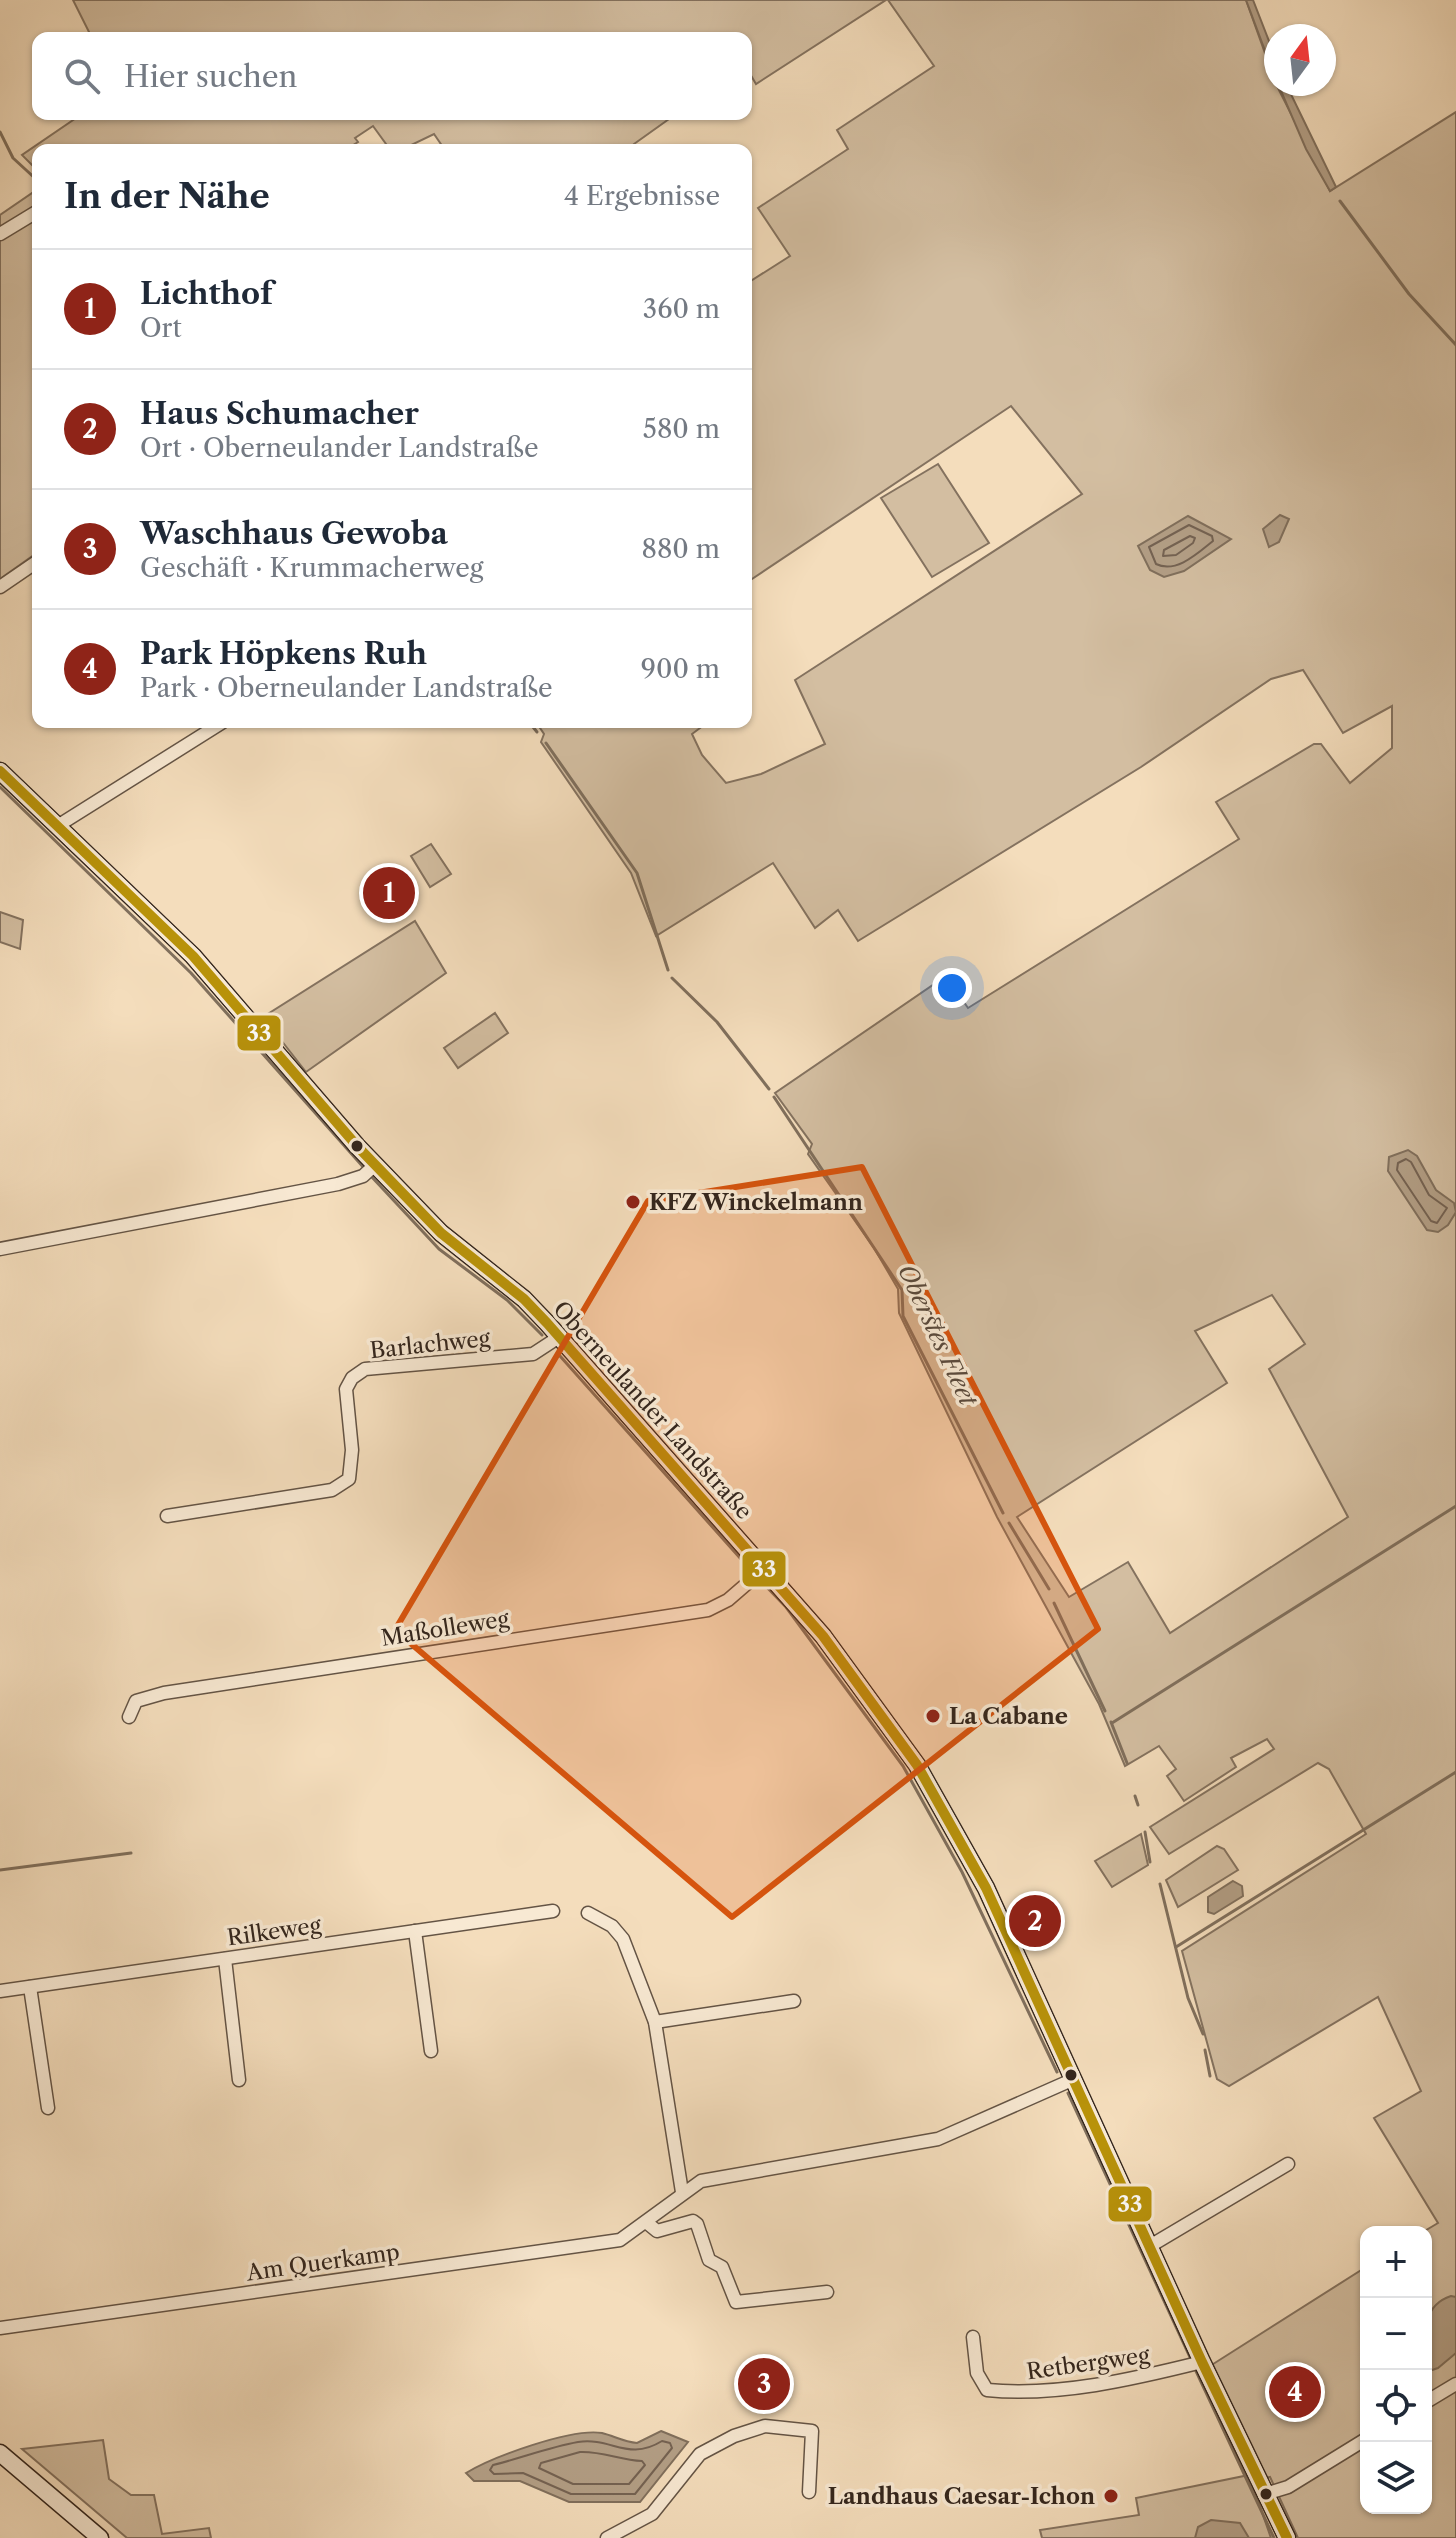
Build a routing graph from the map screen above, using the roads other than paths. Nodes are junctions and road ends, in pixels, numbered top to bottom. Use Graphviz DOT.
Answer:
graph roads {
  1 [pos="32,215"];
  2 [pos="0,234"];
  3 [pos="32,565"];
  4 [pos="0,587"];
  5 [pos="213,728"];
  6 [pos="0,771"];
  7 [pos="59,825"];
  8 [pos="369,1171"];
  9 [pos="0,1249"];
  10 [pos="559,1337"];
  11 [pos="167,1516"];
  12 [pos="765,1568"];
  13 [pos="129,1717"];
  14 [pos="553,1911"];
  15 [pos="588,1913"];
  16 [pos="415,1931"];
  17 [pos="225,1959"];
  18 [pos="30,1987"];
  19 [pos="0,1991"];
  20 [pos="794,2001"];
  21 [pos="655,2022"];
  22 [pos="431,2051"];
  23 [pos="1074,2079"];
  24 [pos="239,2080"];
  25 [pos="48,2108"];
  26 [pos="1288,2164"];
  27 [pos="682,2192"];
  28 [pos="646,2222"];
  29 [pos="1150,2246"];
  30 [pos="827,2292"];
  31 [pos="0,2328"];
  32 [pos="973,2337"];
  33 [pos="1202,2362"];
  34 [pos="1456,2384"];
  35 [pos="1432,2398"];
  36 [pos="1361,2442"];
  37 [pos="0,2453"];
  38 [pos="809,2492"];
  39 [pos="1265,2494"];
  40 [pos="100,2538"];
  41 [pos="607,2538"];
  42 [pos="1287,2538"];
  1 -- 2 [label="street"];
  3 -- 4 [label="street"];
  5 -- 7 [label="street"];
  6 -- 7 [label="street, Oberneulander Landstraße"];
  7 -- 8 [label="street, Oberneulander Landstraße"];
  8 -- 9 [label="street"];
  8 -- 10 [label="street, Oberneulander Landstraße"];
  10 -- 11 [label="street, Barlachweg"];
  10 -- 12 [label="street, Oberneulander Landstraße"];
  12 -- 13 [label="street, Maßolleweg"];
  12 -- 23 [label="street, Oberneulander Landstraße"];
  14 -- 16 [label="street, Rilkeweg"];
  15 -- 21 [label="street"];
  16 -- 17 [label="street, Rilkeweg"];
  16 -- 22 [label="street"];
  17 -- 18 [label="street, Rilkeweg"];
  17 -- 24 [label="street"];
  18 -- 19 [label="street, Rilkeweg"];
  18 -- 25 [label="street"];
  20 -- 21 [label="street"];
  21 -- 27 [label="street"];
  23 -- 27 [label="street, Am Querkamp"];
  23 -- 29 [label="street, Oberneulander Landstraße"];
  26 -- 29 [label="street"];
  27 -- 28 [label="street, Am Querkamp"];
  28 -- 30 [label="street"];
  28 -- 31 [label="street, Am Querkamp"];
  29 -- 33 [label="street, Oberneulander Landstraße"];
  32 -- 33 [label="street, Retbergweg"];
  33 -- 39 [label="street, Oberneulander Landstraße"];
  34 -- 35 [label="street"];
  36 -- 39 [label="street"];
  37 -- 40 [label="street"];
  38 -- 41 [label="street"];
  39 -- 42 [label="street, Oberneulander Landstraße"];
}
